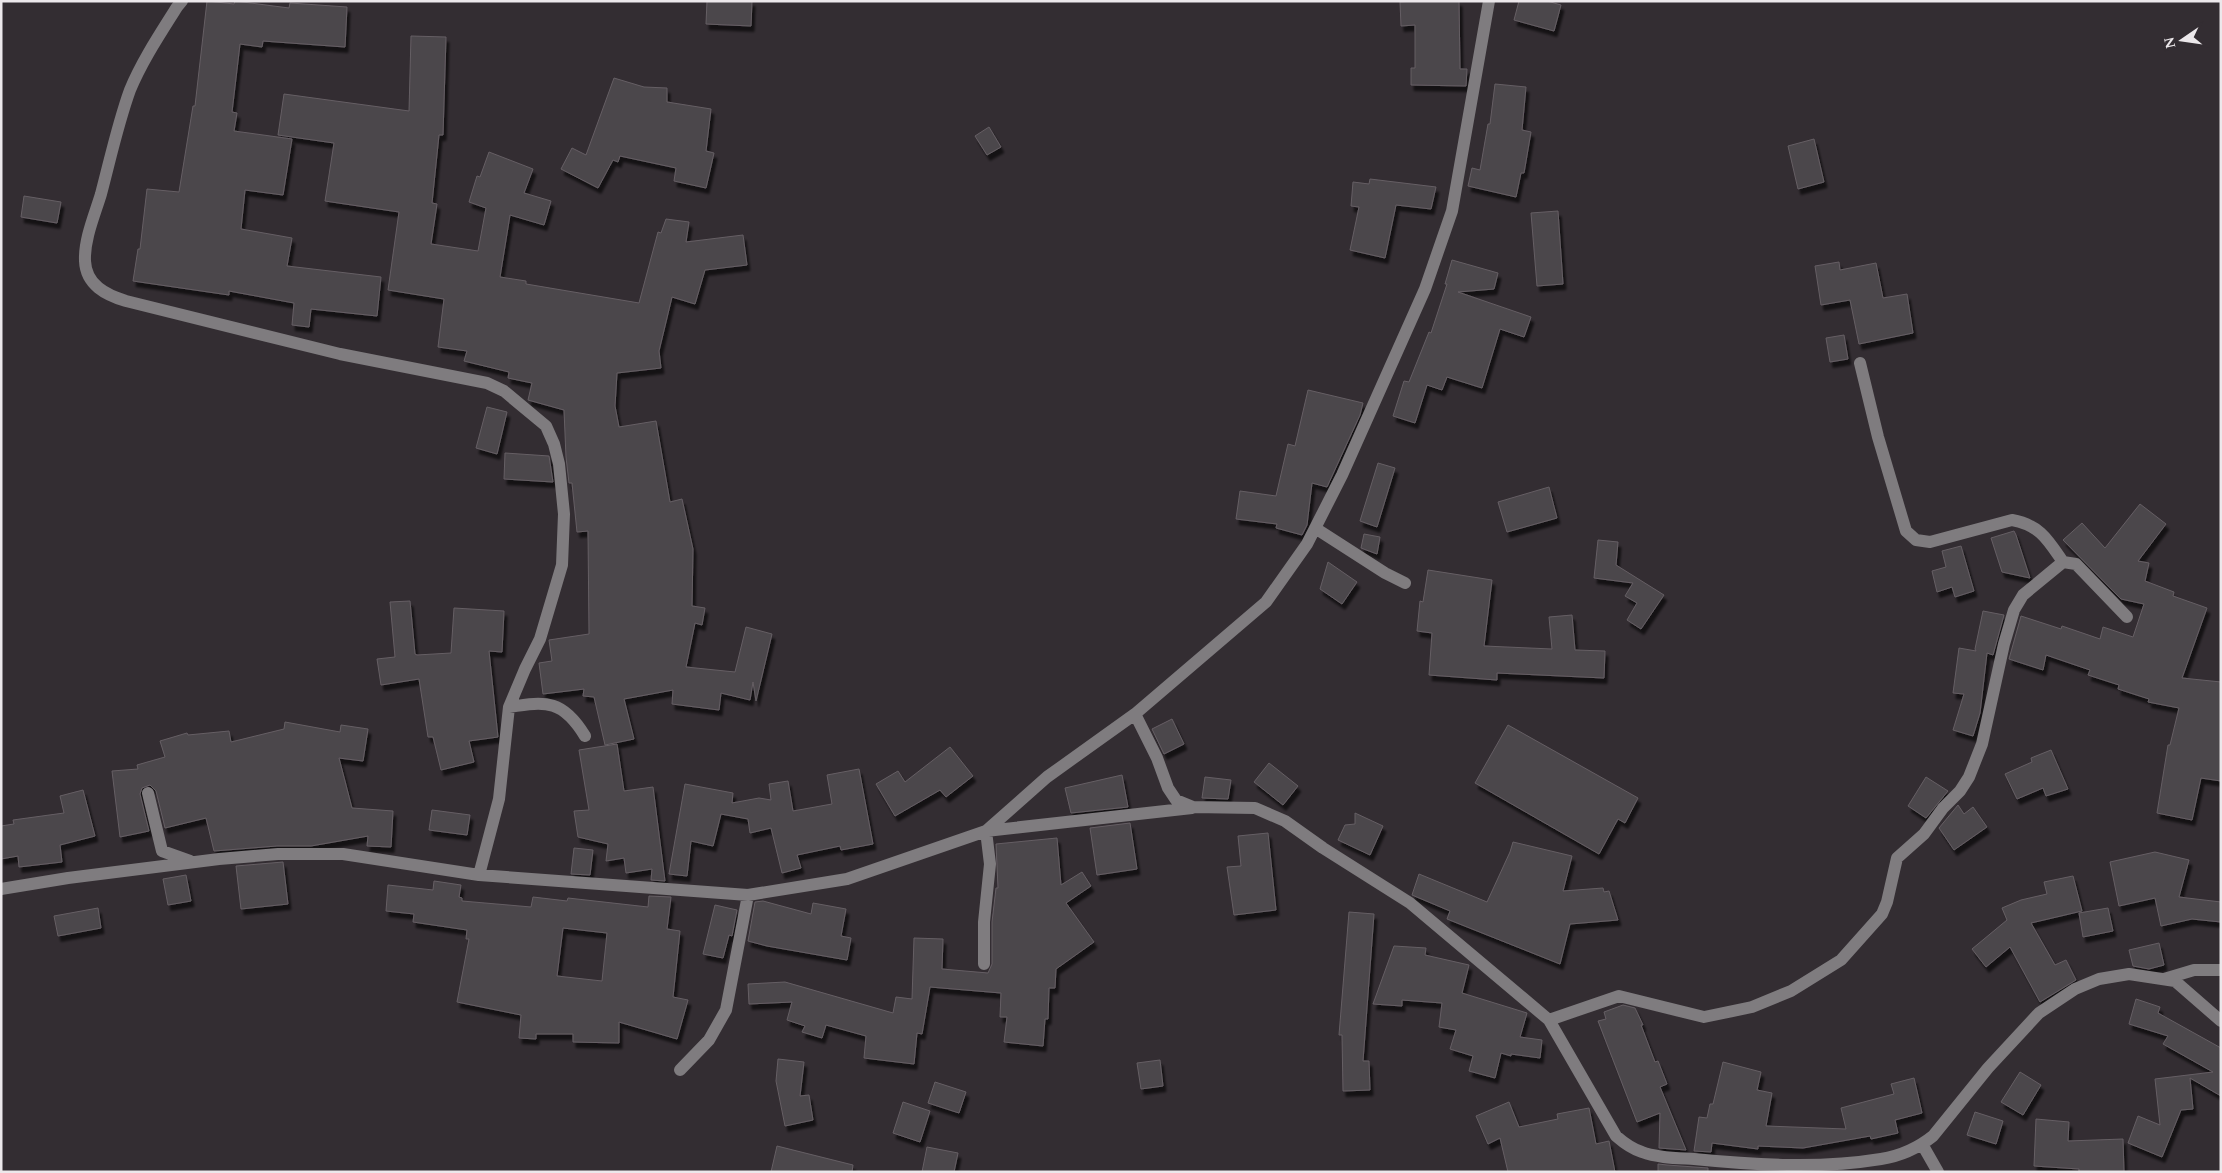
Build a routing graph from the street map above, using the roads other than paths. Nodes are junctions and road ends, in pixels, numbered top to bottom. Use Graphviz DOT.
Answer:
graph roads {
  1 [pos="182,1"];
  2 [pos="1489,1"];
  3 [pos="1860,363"];
  4 [pos="1315,528"];
  5 [pos="2063,562"];
  6 [pos="1404,583"];
  7 [pos="2126,617"];
  8 [pos="509,707"];
  9 [pos="1135,714"];
  10 [pos="585,736"];
  11 [pos="148,793"];
  12 [pos="1193,808"];
  13 [pos="986,831"];
  14 [pos="194,862"];
  15 [pos="479,875"];
  16 [pos="1,889"];
  17 [pos="748,895"];
  18 [pos="984,964"];
  19 [pos="2221,970"];
  20 [pos="2164,979"];
  21 [pos="1549,1020"];
  22 [pos="2221,1021"];
  23 [pos="680,1070"];
  24 [pos="1922,1144"];
  25 [pos="1725,1167"];
  26 [pos="1938,1172"];
  1 -- 8 [label="street"];
  2 -- 4 [label="street"];
  3 -- 5 [label="street"];
  4 -- 6 [label="street"];
  4 -- 9 [label="street"];
  5 -- 7 [label="street"];
  5 -- 21 [label="street"];
  8 -- 10 [label="street"];
  8 -- 15 [label="street"];
  9 -- 12 [label="street"];
  9 -- 13 [label="street"];
  11 -- 14 [label="street"];
  12 -- 13 [label="street"];
  12 -- 21 [label="street"];
  13 -- 17 [label="street"];
  13 -- 18 [label="street"];
  14 -- 15 [label="street"];
  14 -- 16 [label="street"];
  15 -- 17 [label="street"];
  17 -- 23 [label="street"];
  19 -- 20 [label="street"];
  20 -- 22 [label="street"];
  20 -- 24 [label="street"];
  21 -- 25 [label="street"];
  24 -- 25 [label="street"];
  24 -- 26 [label="street"];
}
